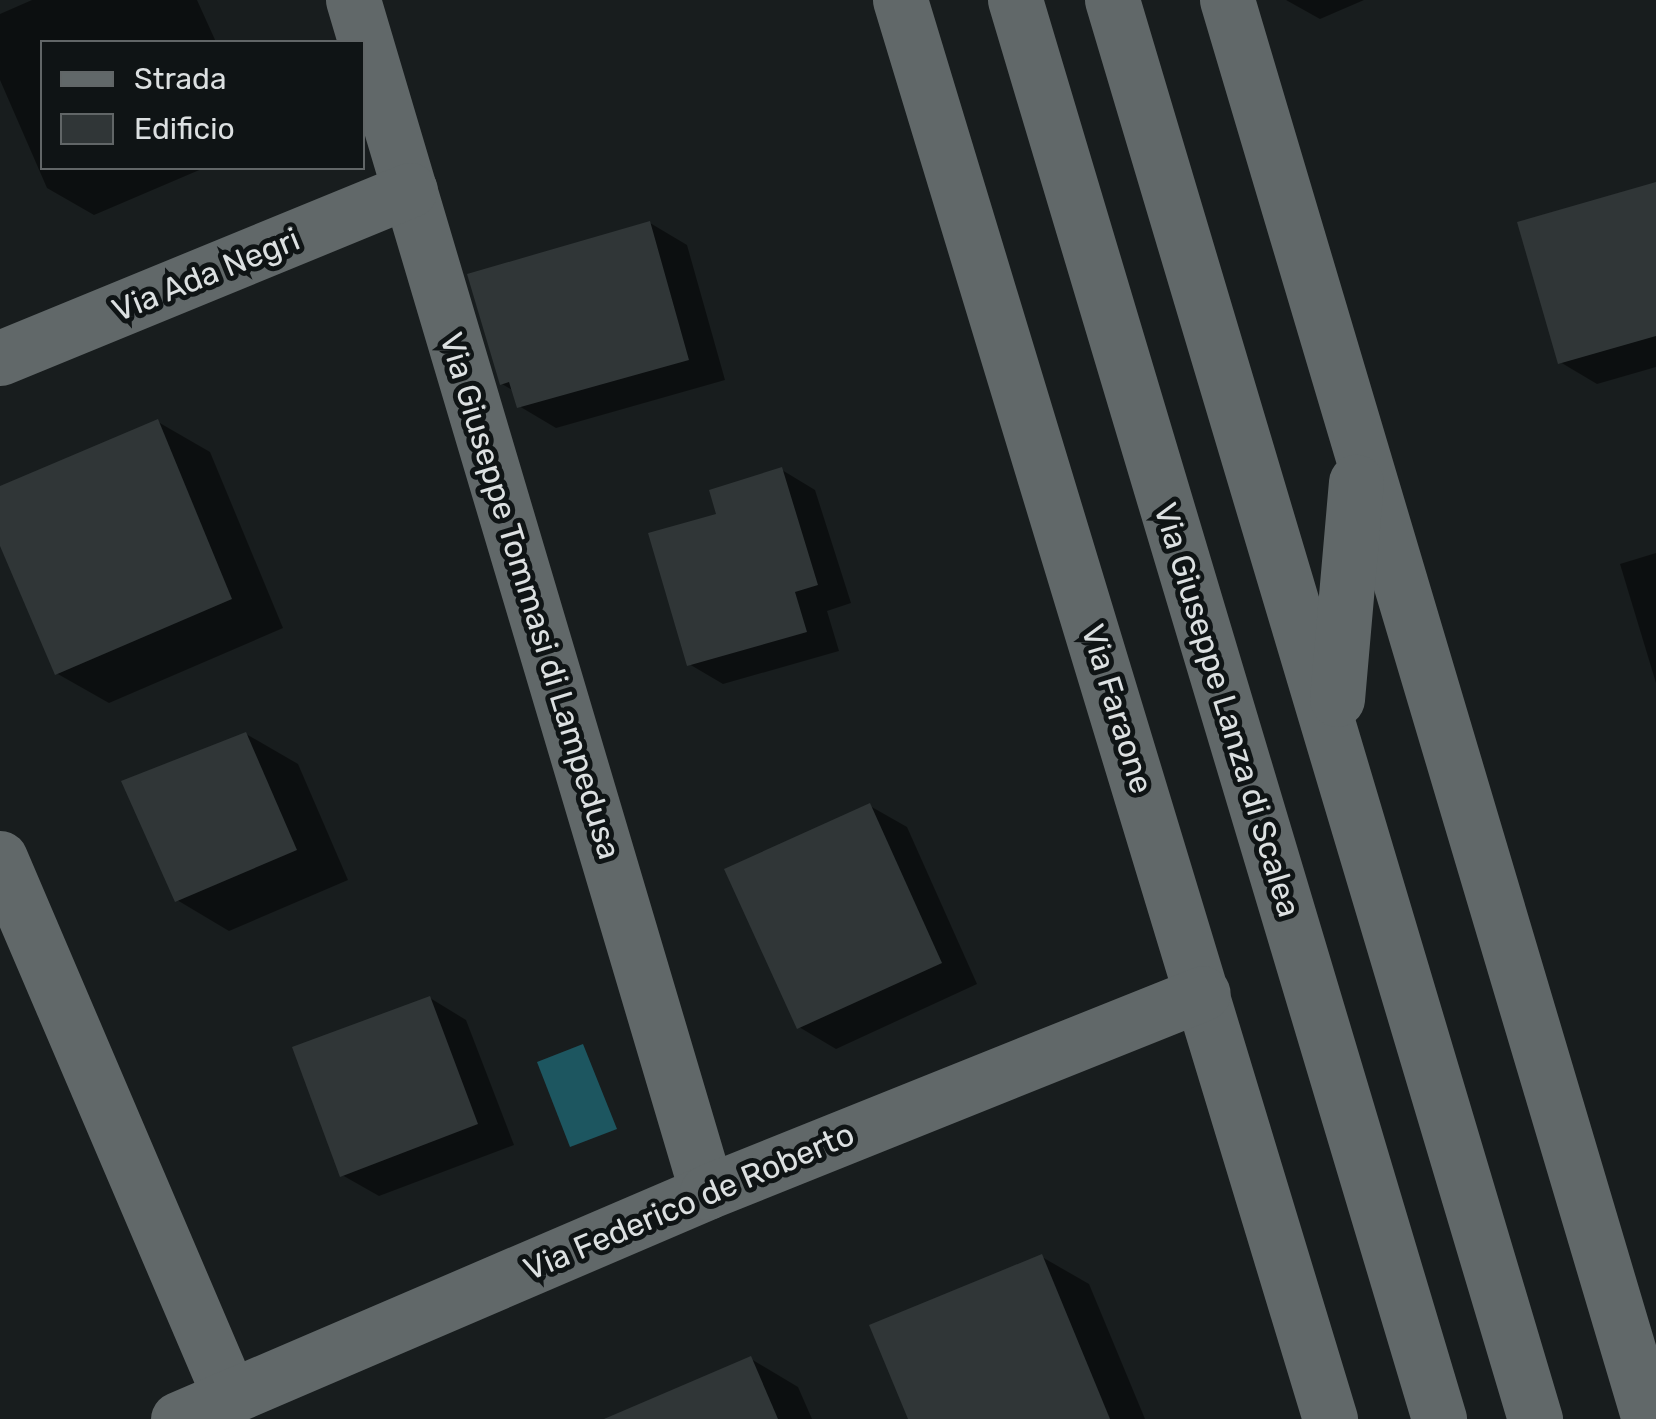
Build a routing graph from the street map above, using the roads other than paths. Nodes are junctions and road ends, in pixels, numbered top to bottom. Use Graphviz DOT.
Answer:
graph roads {
  1 [pos="353,0"];
  2 [pos="900,0"];
  3 [pos="1015,0"];
  4 [pos="1112,0"];
  5 [pos="1227,0"];
  6 [pos="410,190"];
  7 [pos="0,358"];
  8 [pos="1350,426"];
  9 [pos="1344,777"];
  10 [pos="0,858"];
  11 [pos="1203,993"];
  12 [pos="707,1192"];
  13 [pos="230,1397"];
  14 [pos="178,1419"];
  15 [pos="1330,1419"];
  16 [pos="1440,1419"];
  17 [pos="1535,1419"];
  18 [pos="1649,1419"];
  1 -- 6 [label="street, Via Giuseppe Tommasi di Lampedusa"];
  2 -- 11 [label="street, Via Faraone"];
  3 -- 16 [label="street, Via Giuseppe Lanza di Scalea"];
  4 -- 9 [label="street"];
  5 -- 8 [label="street"];
  6 -- 7 [label="street, Via Ada Negri"];
  6 -- 12 [label="street, Via Giuseppe Tommasi di Lampedusa"];
  8 -- 9 [label="street"];
  8 -- 18 [label="street"];
  9 -- 17 [label="street"];
  10 -- 13 [label="street"];
  11 -- 12 [label="street, Via Federico de Roberto"];
  11 -- 15 [label="street, Via Faraone"];
  12 -- 13 [label="street, Via Federico de Roberto"];
  13 -- 14 [label="street, Via Federico de Roberto"];
}
